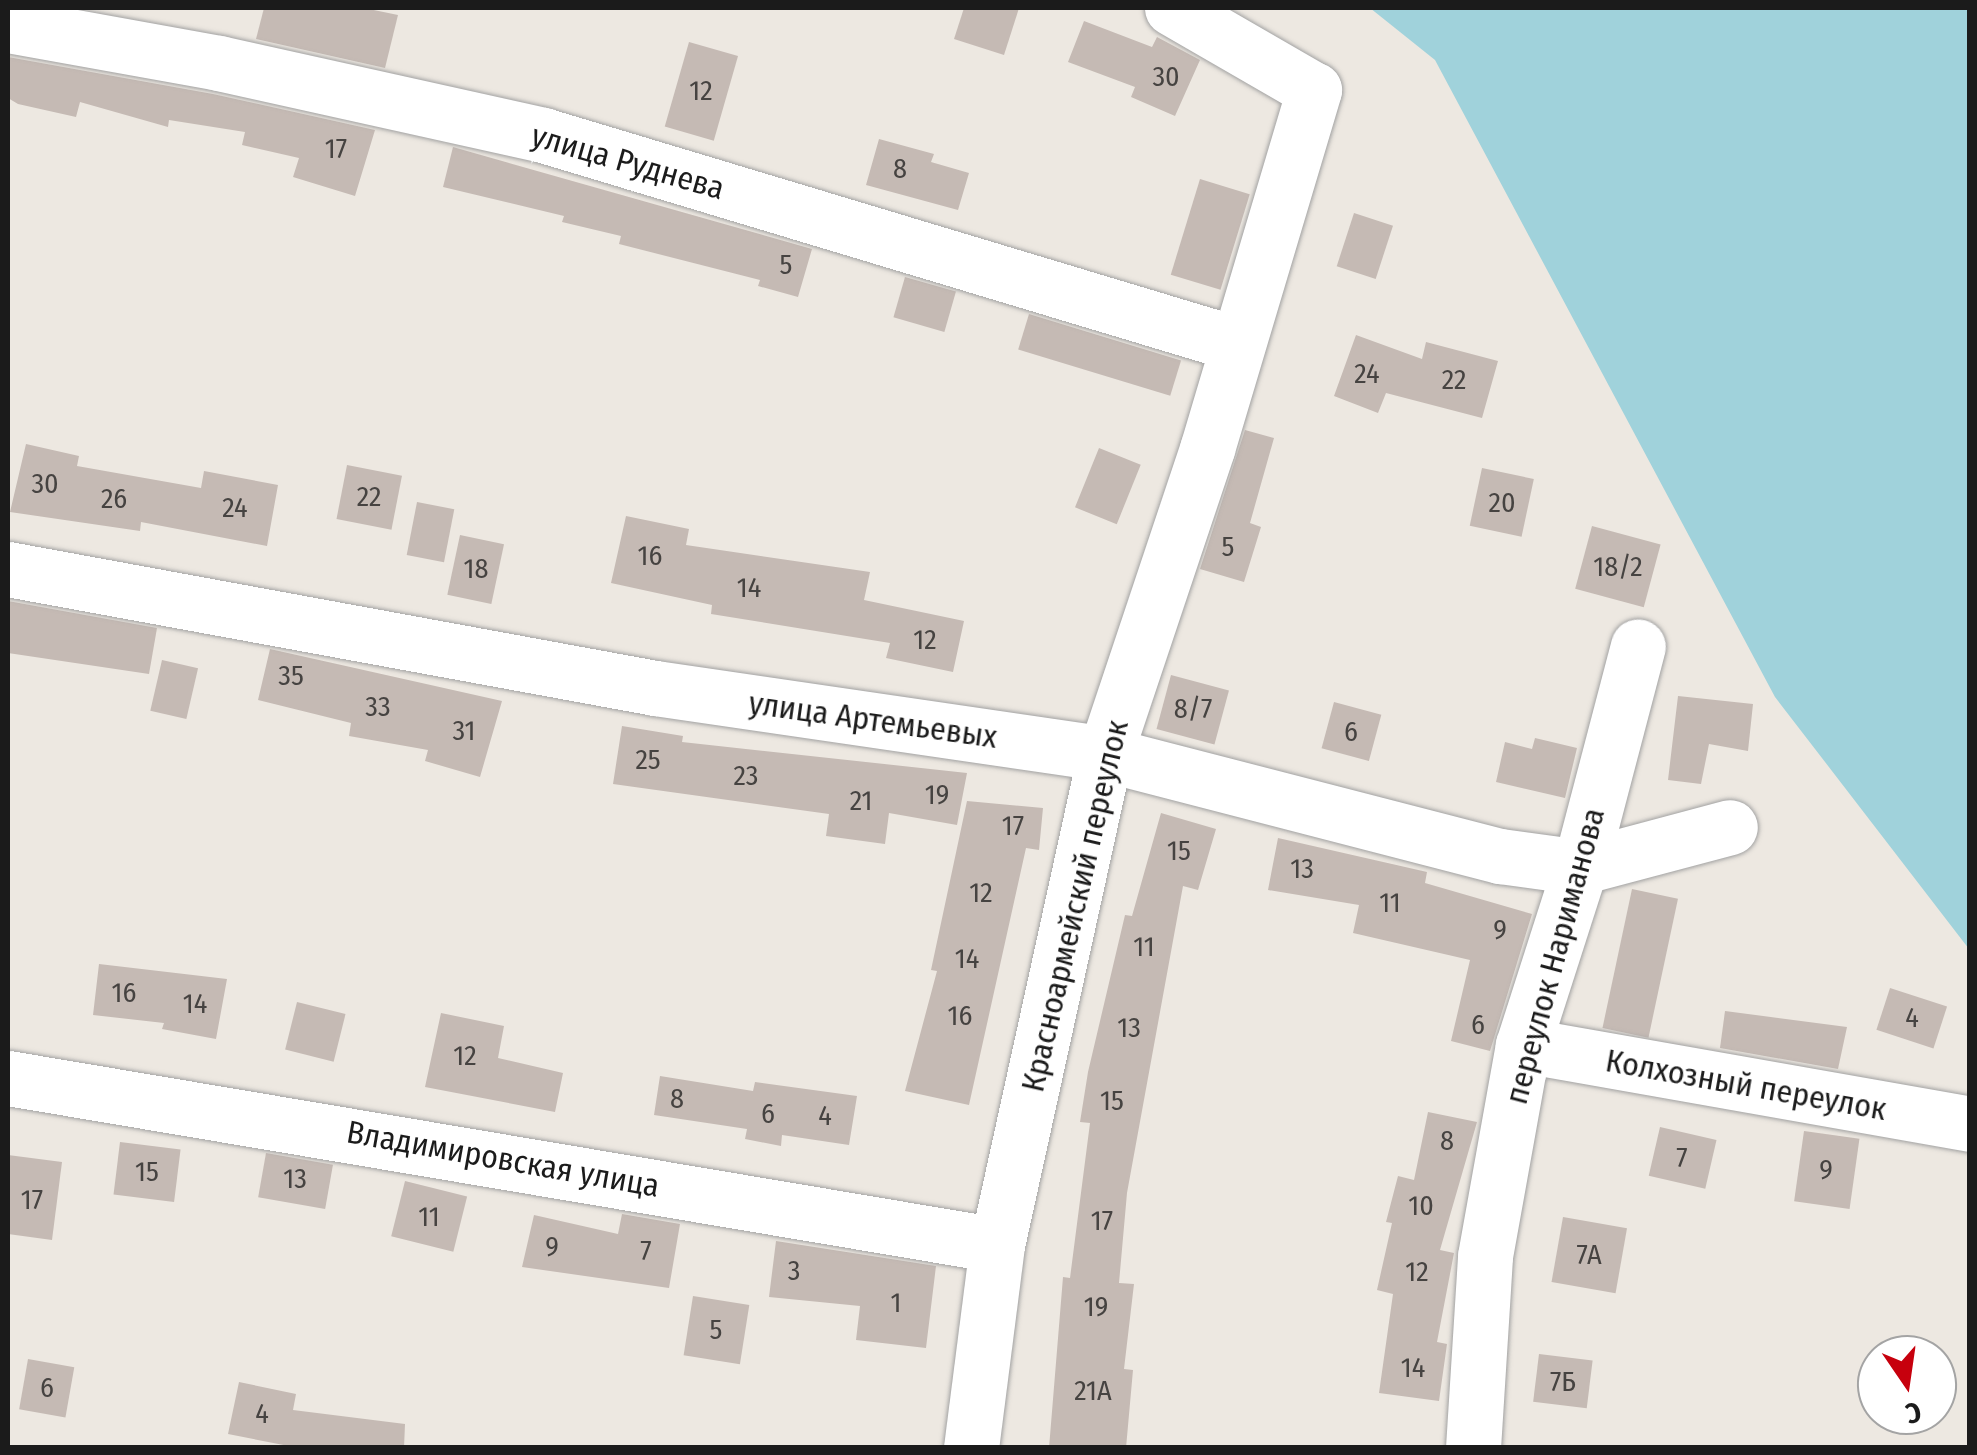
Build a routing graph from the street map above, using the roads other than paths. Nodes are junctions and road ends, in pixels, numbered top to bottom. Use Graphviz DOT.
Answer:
graph roads {
  1 [pos="1172,8"];
  2 [pos="8,26"];
  3 [pos="1236,344"];
  4 [pos="8,570"];
  5 [pos="1638,646"];
  6 [pos="1104,754"];
  7 [pos="1730,827"];
  8 [pos="1580,867"];
  9 [pos="1522,1046"];
  10 [pos="8,1078"];
  11 [pos="1970,1124"];
  12 [pos="998,1245"];
  13 [pos="972,1448"];
  14 [pos="1472,1448"];
  1 -- 3 [label="street, Красноармейский переулок"];
  2 -- 3 [label="street, улица Руднева"];
  3 -- 6 [label="street, Красноармейский переулок"];
  4 -- 6 [label="street, улица Артемьевых"];
  5 -- 8 [label="street, переулок Нариманова"];
  6 -- 8 [label="street, улица Артемьевых"];
  6 -- 12 [label="street, Красноармейский переулок"];
  7 -- 8 [label="street, улица Артемьевых"];
  8 -- 9 [label="street, переулок Нариманова"];
  9 -- 11 [label="street, Колхозный переулок"];
  9 -- 14 [label="street, переулок Нариманова"];
  10 -- 12 [label="street, Владимировская улица"];
  12 -- 13 [label="street, Красноармейский переулок"];
}
